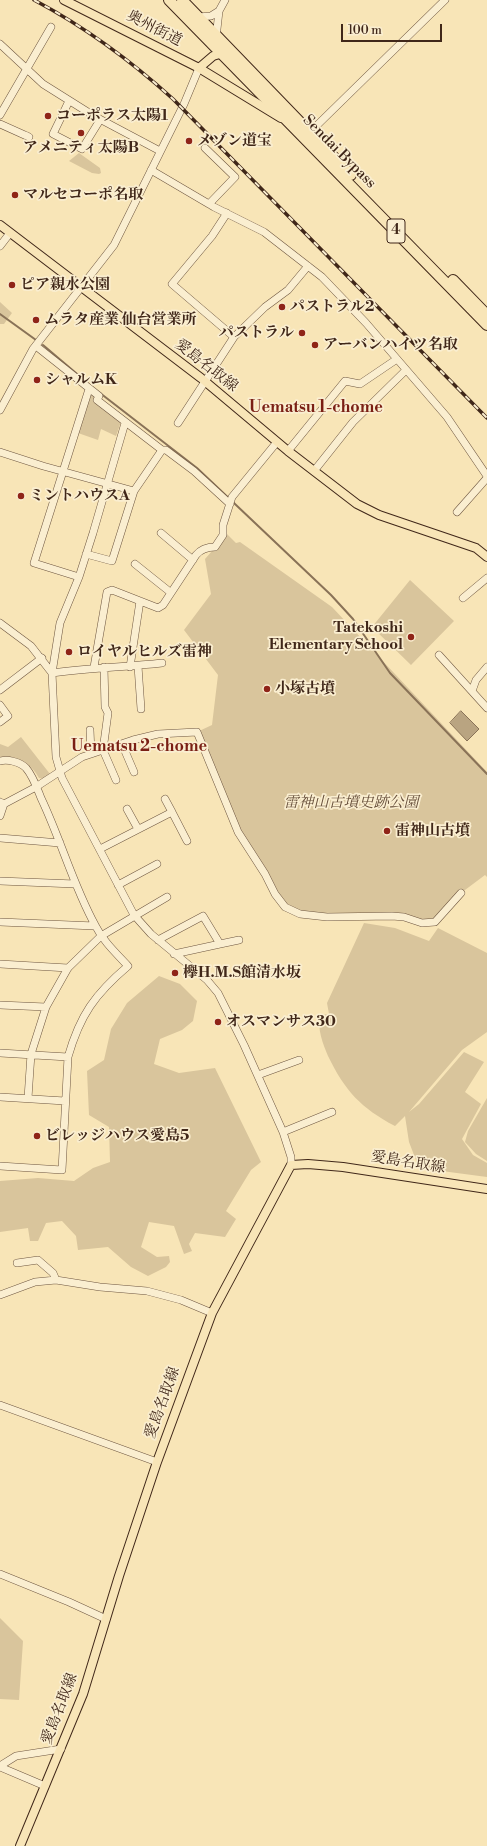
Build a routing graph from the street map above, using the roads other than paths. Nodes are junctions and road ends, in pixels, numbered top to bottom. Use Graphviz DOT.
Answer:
graph roads {
  1 [pos="66,0"];
  2 [pos="169,0"];
  3 [pos="182,0"];
  4 [pos="225,0"];
  5 [pos="445,0"];
  6 [pos="220,11"];
  7 [pos="198,17"];
  8 [pos="51,27"];
  9 [pos="216,35"];
  10 [pos="0,44"];
  11 [pos="220,51"];
  12 [pos="28,68"];
  13 [pos="200,68"];
  14 [pos="69,101"];
  15 [pos="0,115"];
  16 [pos="100,120"];
  17 [pos="0,124"];
  18 [pos="292,125"];
  19 [pos="24,135"];
  20 [pos="308,135"];
  21 [pos="205,148"];
  22 [pos="160,151"];
  23 [pos="151,170"];
  24 [pos="210,204"];
  25 [pos="226,213"];
  26 [pos="0,225"];
  27 [pos="10,233"];
  28 [pos="0,246"];
  29 [pos="308,266"];
  30 [pos="82,288"];
  31 [pos="487,315"];
  32 [pos="487,325"];
  33 [pos="234,337"];
  34 [pos="36,346"];
  35 [pos="397,359"];
  36 [pos="406,370"];
  37 [pos="205,382"];
  38 [pos="89,389"];
  39 [pos="0,410"];
  40 [pos="125,423"];
  41 [pos="178,423"];
  42 [pos="277,442"];
  43 [pos="162,450"];
  44 [pos="288,451"];
  45 [pos="0,452"];
  46 [pos="62,471"];
  47 [pos="314,471"];
  48 [pos="487,477"];
  49 [pos="107,483"];
  50 [pos="134,490"];
  51 [pos="231,501"];
  52 [pos="457,512"];
  53 [pos="161,534"];
  54 [pos="86,554"];
  55 [pos="487,557"];
  56 [pos="193,560"];
  57 [pos="135,564"];
  58 [pos="79,577"];
  59 [pos="487,578"];
  60 [pos="170,592"];
  61 [pos="463,598"];
  62 [pos="140,601"];
  63 [pos="0,623"];
  64 [pos="439,655"];
  65 [pos="42,658"];
  66 [pos="162,663"];
  67 [pos="138,666"];
  68 [pos="94,667"];
  69 [pos="104,667"];
  70 [pos="130,667"];
  71 [pos="487,667"];
  72 [pos="52,673"];
  73 [pos="0,690"];
  74 [pos="472,691"];
  75 [pos="0,705"];
  76 [pos="487,708"];
  77 [pos="141,709"];
  78 [pos="0,722"];
  79 [pos="90,730"];
  80 [pos="122,744"];
  81 [pos="104,750"];
  82 [pos="91,754"];
  83 [pos="0,761"];
  84 [pos="60,772"];
  85 [pos="134,772"];
  86 [pos="116,780"];
  87 [pos="36,787"];
  88 [pos="165,799"];
  89 [pos="2,803"];
  90 [pos="127,809"];
  91 [pos="172,812"];
  92 [pos="0,816"];
  93 [pos="138,829"];
  94 [pos="0,838"];
  95 [pos="187,841"];
  96 [pos="60,843"];
  97 [pos="100,848"];
  98 [pos="157,864"];
  99 [pos="0,881"];
  100 [pos="75,884"];
  101 [pos="118,885"];
  102 [pos="461,892"];
  103 [pos="167,897"];
  104 [pos="134,915"];
  105 [pos="0,922"];
  106 [pos="95,926"];
  107 [pos="101,936"];
  108 [pos="158,940"];
  109 [pos="239,940"];
  110 [pos="220,944"];
  111 [pos="174,954"];
  112 [pos="0,964"];
  113 [pos="68,968"];
  114 [pos="0,1005"];
  115 [pos="46,1007"];
  116 [pos="0,1053"];
  117 [pos="31,1054"];
  118 [pos="68,1057"];
  119 [pos="299,1060"];
  120 [pos="258,1075"];
  121 [pos="0,1096"];
  122 [pos="28,1098"];
  123 [pos="65,1101"];
  124 [pos="332,1112"];
  125 [pos="283,1132"];
  126 [pos="291,1165"];
  127 [pos="0,1166"];
  128 [pos="487,1189"];
  129 [pos="17,1263"];
  130 [pos="56,1280"];
  131 [pos="0,1295"];
  132 [pos="212,1313"];
  133 [pos="0,1405"];
  134 [pos="157,1462"];
  135 [pos="0,1574"];
  136 [pos="106,1619"];
  137 [pos="60,1749"];
  138 [pos="0,1767"];
  139 [pos="45,1786"];
  140 [pos="20,1846"];
  1 -- 13 [label="main road, 奥州街道"];
  2 -- 11 [label="highway, Sendai Bypass / 4"];
  3 -- 7 [label="highway, Sendai Bypass / 4"];
  4 -- 6 [label="street"];
  5 -- 20 [label="street"];
  6 -- 7 [label="street"];
  6 -- 9 [label="street"];
  7 -- 9 [label="highway, Sendai Bypass / 4"];
  8 -- 12 [label="street"];
  9 -- 11 [label="highway, Sendai Bypass / 4"];
  9 -- 11 [label="street"];
  10 -- 12 [label="street"];
  11 -- 13 [label="main road"];
  11 -- 18 [label="highway, Sendai Bypass / 4"];
  11 -- 20 [label="highway, Sendai Bypass / 4"];
  12 -- 14 [label="street"];
  12 -- 15 [label="street"];
  13 -- 18 [label="main road, 奥州街道"];
  13 -- 22 [label="street"];
  14 -- 16 [label="street"];
  14 -- 16 [label="street"];
  16 -- 22 [label="street"];
  17 -- 19 [label="street"];
  18 -- 20 [label="highway, Sendai Bypass / 4"];
  20 -- 31 [label="highway, Sendai Bypass / 4"];
  20 -- 32 [label="highway, Sendai Bypass / 4"];
  21 -- 24 [label="street"];
  22 -- 23 [label="street"];
  23 -- 24 [label="street"];
  23 -- 30 [label="street"];
  24 -- 25 [label="street"];
  25 -- 29 [label="street"];
  25 -- 33 [label="street"];
  26 -- 27 [label="main road, 愛島名取線"];
  27 -- 28 [label="street"];
  27 -- 30 [label="main road, 愛島名取線"];
  29 -- 33 [label="street"];
  29 -- 35 [label="street"];
  30 -- 34 [label="street"];
  30 -- 37 [label="main road, 愛島名取線"];
  33 -- 37 [label="street"];
  34 -- 38 [label="street"];
  34 -- 39 [label="street"];
  35 -- 36 [label="street"];
  35 -- 44 [label="street"];
  36 -- 47 [label="street"];
  36 -- 48 [label="street"];
  37 -- 41 [label="street"];
  37 -- 42 [label="main road, 愛島名取線"];
  38 -- 40 [label="street"];
  38 -- 46 [label="street"];
  40 -- 43 [label="street"];
  40 -- 49 [label="street"];
  42 -- 44 [label="main road, 愛島名取線"];
  42 -- 51 [label="street"];
  43 -- 50 [label="street"];
  43 -- 51 [label="street"];
  44 -- 47 [label="main road, 愛島名取線"];
  45 -- 46 [label="street"];
  46 -- 49 [label="street"];
  46 -- 58 [label="street"];
  47 -- 55 [label="main road, 愛島名取線"];
  48 -- 52 [label="street"];
  49 -- 50 [label="street"];
  49 -- 54 [label="street"];
  50 -- 54 [label="street"];
  51 -- 56 [label="street"];
  53 -- 56 [label="street"];
  54 -- 58 [label="street"];
  56 -- 60 [label="street"];
  57 -- 60 [label="street"];
  58 -- 72 [label="street"];
  59 -- 61 [label="street"];
  60 -- 62 [label="street"];
  62 -- 68 [label="street"];
  62 -- 70 [label="street"];
  63 -- 65 [label="street"];
  64 -- 74 [label="street"];
  65 -- 72 [label="street"];
  65 -- 73 [label="street"];
  66 -- 67 [label="street"];
  67 -- 70 [label="street"];
  67 -- 77 [label="street"];
  68 -- 69 [label="street"];
  68 -- 72 [label="street"];
  69 -- 70 [label="street"];
  69 -- 81 [label="street"];
  71 -- 74 [label="street"];
  72 -- 84 [label="street"];
  74 -- 76 [label="street"];
  75 -- 78 [label="street"];
  79 -- 82 [label="street"];
  80 -- 81 [label="street"];
  80 -- 85 [label="street"];
  80 -- 102 [label="street"];
  81 -- 82 [label="street"];
  81 -- 86 [label="street"];
  82 -- 84 [label="street"];
  83 -- 87 [label="street"];
  84 -- 87 [label="street"];
  84 -- 97 [label="street"];
  87 -- 89 [label="street"];
  87 -- 96 [label="street"];
  88 -- 91 [label="street"];
  89 -- 92 [label="street"];
  90 -- 93 [label="street"];
  91 -- 93 [label="street"];
  91 -- 95 [label="street"];
  93 -- 97 [label="street"];
  94 -- 96 [label="street"];
  96 -- 100 [label="street"];
  97 -- 101 [label="street"];
  98 -- 101 [label="street"];
  99 -- 100 [label="street"];
  100 -- 106 [label="street"];
  101 -- 104 [label="street"];
  103 -- 104 [label="street"];
  104 -- 107 [label="street"];
  104 -- 108 [label="street"];
  105 -- 106 [label="street"];
  106 -- 107 [label="street"];
  107 -- 113 [label="street"];
  107 -- 118 [label="street"];
  108 -- 110 [label="street"];
  108 -- 111 [label="street"];
  109 -- 110 [label="street"];
  110 -- 111 [label="street"];
  111 -- 120 [label="street"];
  112 -- 113 [label="street"];
  113 -- 115 [label="street"];
  114 -- 115 [label="street"];
  115 -- 117 [label="street"];
  116 -- 117 [label="street"];
  117 -- 118 [label="street"];
  117 -- 122 [label="street"];
  118 -- 123 [label="street"];
  119 -- 120 [label="street"];
  120 -- 125 [label="street"];
  121 -- 122 [label="street"];
  122 -- 123 [label="street"];
  123 -- 127 [label="street"];
  124 -- 125 [label="street"];
  125 -- 126 [label="street"];
  126 -- 128 [label="main road, 愛島名取線"];
  126 -- 132 [label="main road, 愛島名取線"];
  129 -- 130 [label="street"];
  130 -- 131 [label="street"];
  130 -- 132 [label="street"];
  132 -- 134 [label="main road, 愛島名取線"];
  133 -- 134 [label="street"];
  134 -- 136 [label="main road, 愛島名取線"];
  135 -- 136 [label="street"];
  136 -- 137 [label="main road, 愛島名取線"];
  137 -- 138 [label="street"];
  137 -- 139 [label="main road, 愛島名取線"];
  138 -- 139 [label="street"];
  139 -- 140 [label="main road, 愛島名取線"];
}
